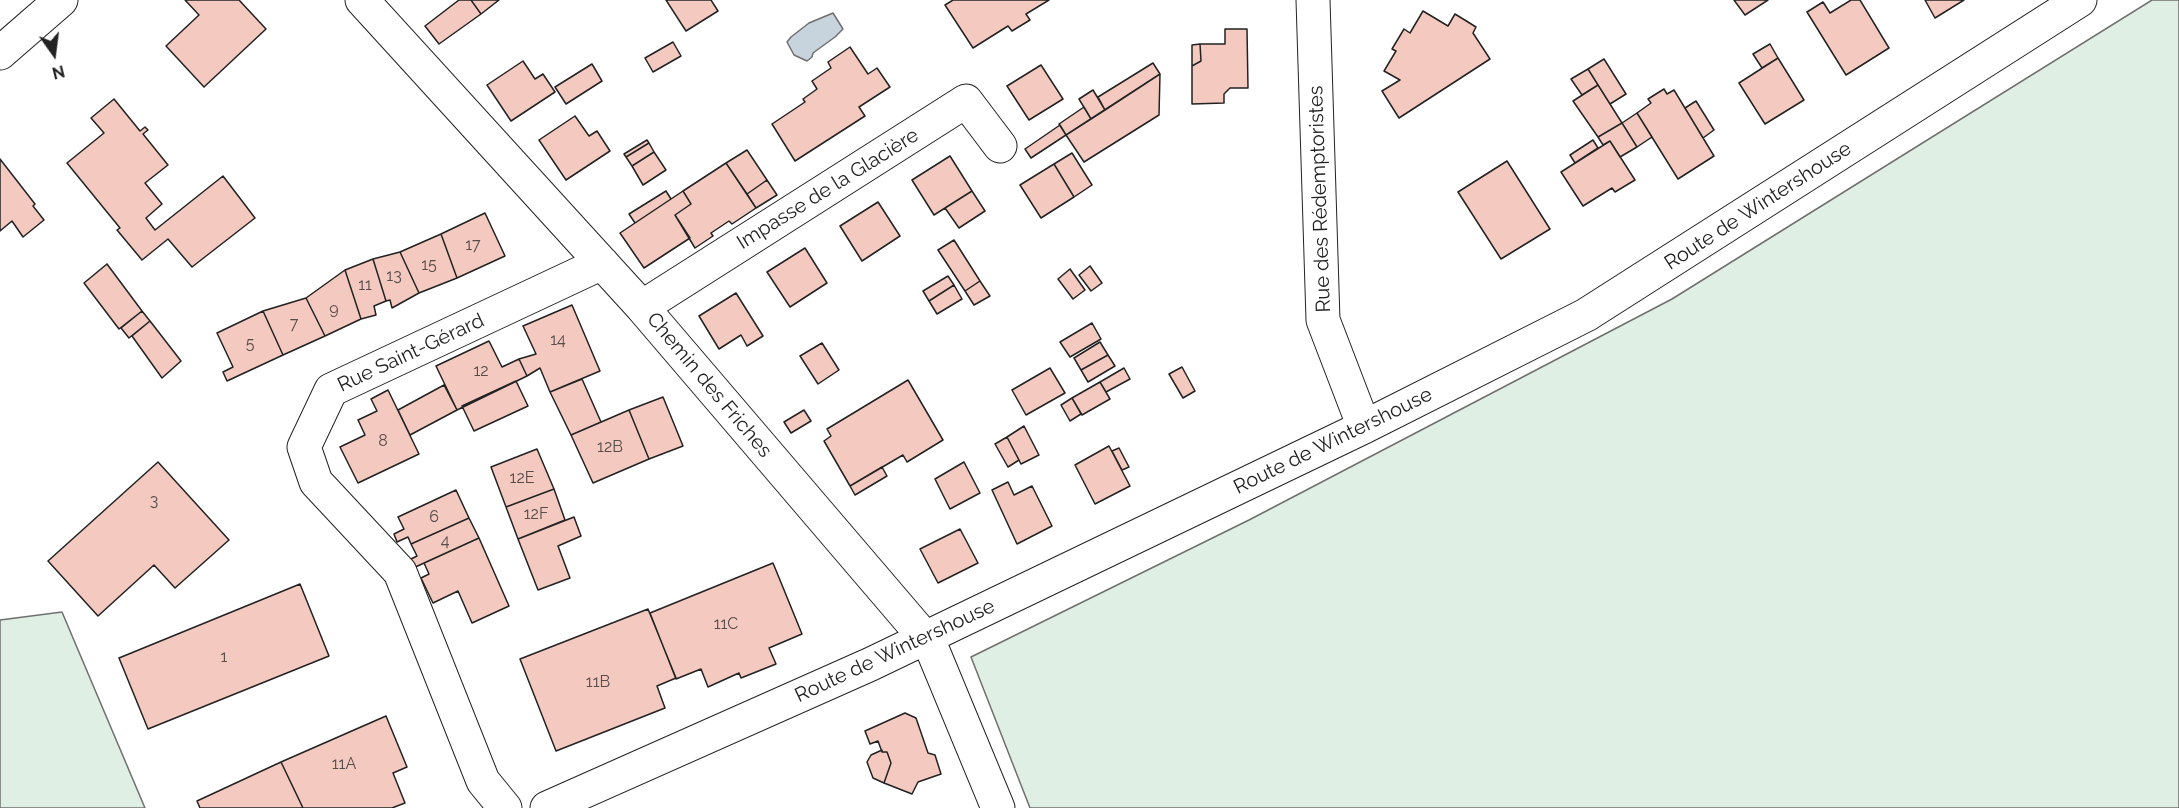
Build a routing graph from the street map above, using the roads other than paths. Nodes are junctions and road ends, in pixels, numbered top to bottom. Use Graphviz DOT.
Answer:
graph roads {
  1 [pos="61,0"];
  2 [pos="362,0"];
  3 [pos="1313,0"];
  4 [pos="2080,0"];
  5 [pos="0,52"];
  6 [pos="1000,146"];
  7 [pos="602,263"];
  8 [pos="642,307"];
  9 [pos="1364,427"];
  10 [pos="925,638"];
  11 [pos="505,808"];
  12 [pos="547,808"];
  13 [pos="998,808"];
  1 -- 5 [label="street"];
  2 -- 7 [label="street, Chemin des Friches"];
  3 -- 9 [label="street, Rue des Rédemptoristes"];
  4 -- 9 [label="street, Route de Wintershouse"];
  6 -- 8 [label="street, Impasse de la Glacière"];
  7 -- 8 [label="street, Chemin des Friches"];
  7 -- 11 [label="street, Rue Saint-Gérard"];
  8 -- 10 [label="street, Chemin des Friches"];
  9 -- 10 [label="street, Route de Wintershouse"];
  10 -- 12 [label="street, Route de Wintershouse"];
  10 -- 13 [label="street, Chemin des Friches"];
}
